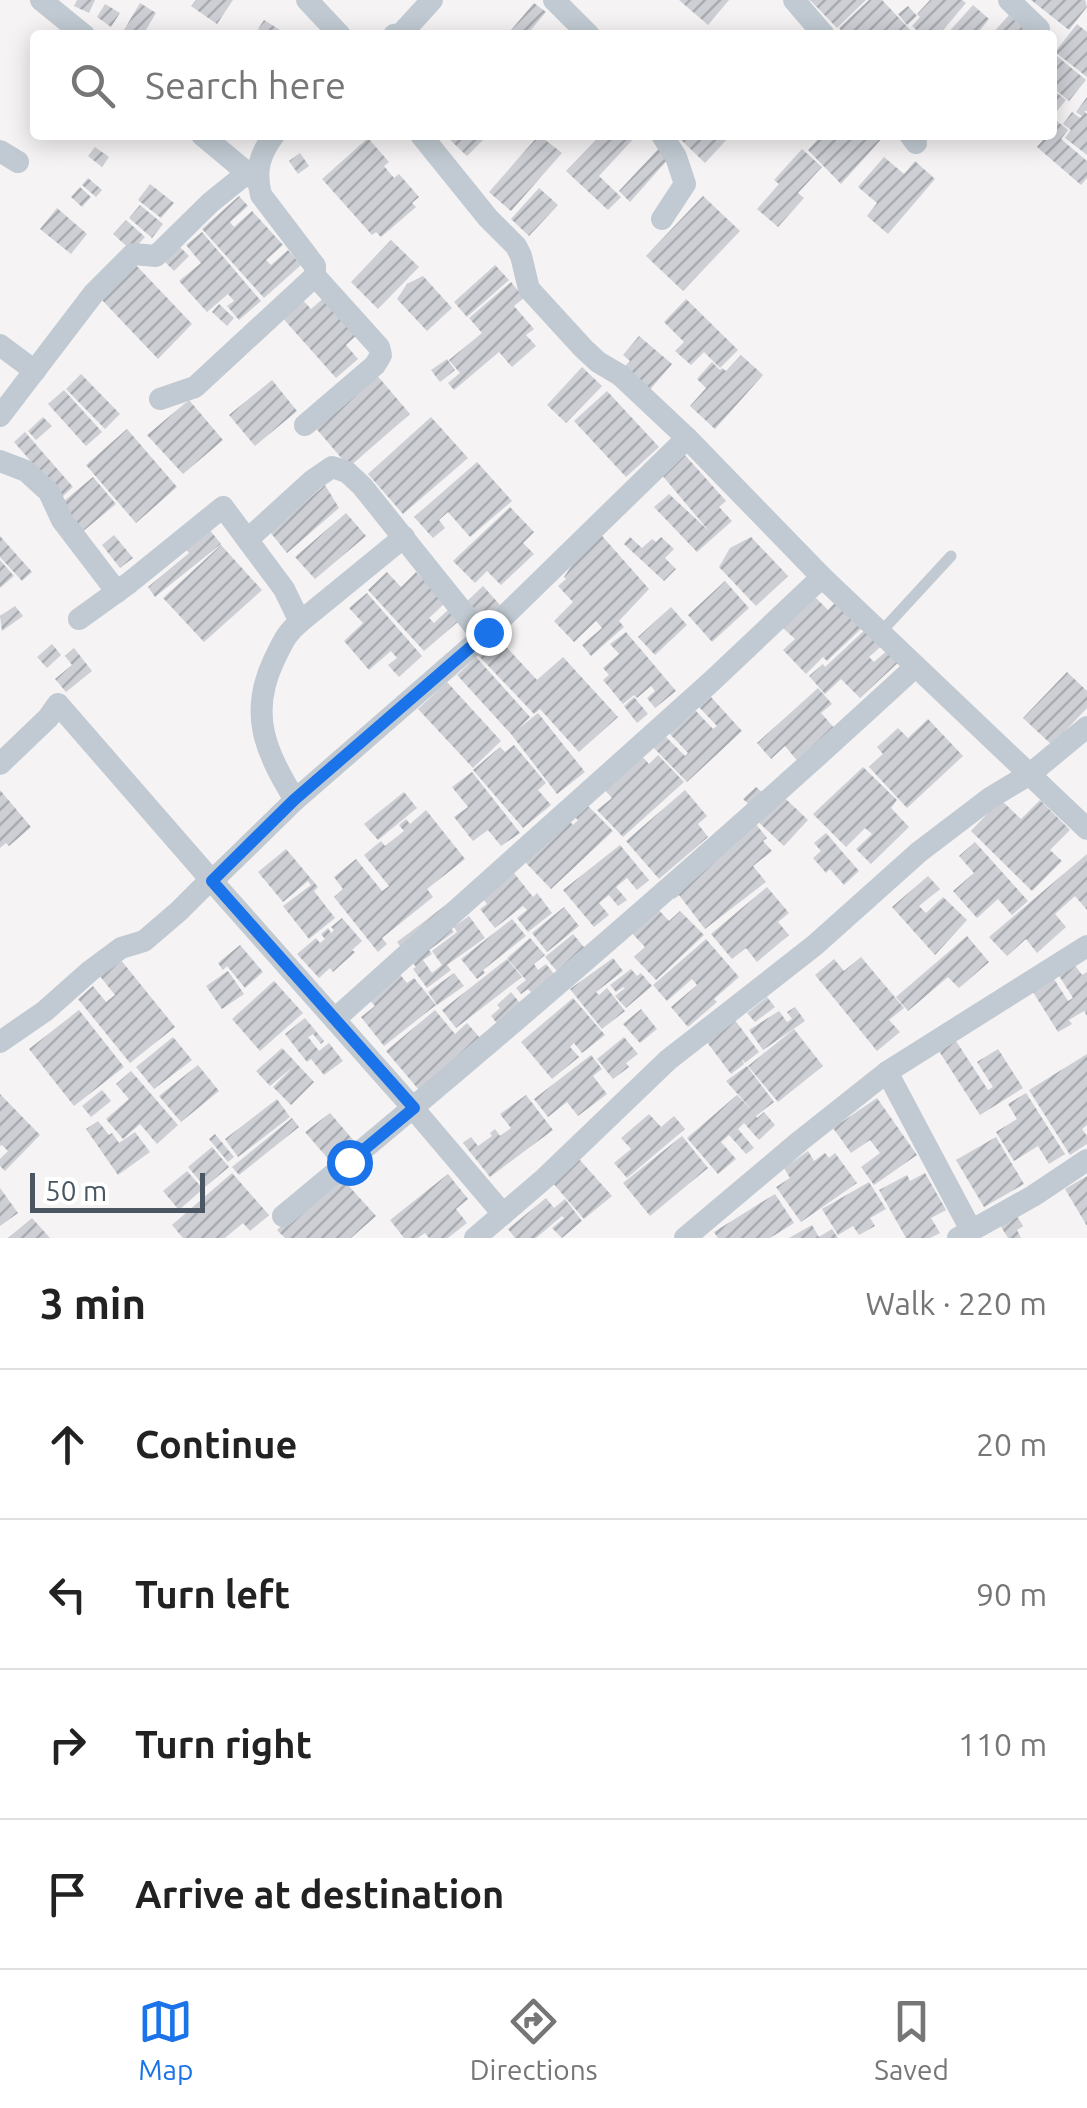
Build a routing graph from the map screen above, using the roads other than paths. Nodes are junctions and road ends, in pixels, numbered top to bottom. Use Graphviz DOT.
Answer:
graph roads {
  1 [pos="41,0"];
  2 [pos="307,0"];
  3 [pos="432,0"];
  4 [pos="554,0"];
  5 [pos="794,0"];
  6 [pos="1009,0"];
  7 [pos="78,30"];
  8 [pos="335,30"];
  9 [pos="405,30"];
  10 [pos="584,30"];
  11 [pos="820,30"];
  12 [pos="1039,30"];
  13 [pos="208,140"];
  14 [pos="270,140"];
  15 [pos="426,140"];
  16 [pos="665,140"];
  17 [pos="252,177"];
  18 [pos="662,219"];
  19 [pos="315,276"];
  20 [pos="0,345"];
  21 [pos="35,371"];
  22 [pos="160,399"];
  23 [pos="0,416"];
  24 [pos="305,426"];
  25 [pos="686,438"];
  26 [pos="0,462"];
  27 [pos="248,538"];
  28 [pos="404,538"];
  29 [pos="951,556"];
  30 [pos="822,577"];
  31 [pos="117,592"];
  32 [pos="79,619"];
  33 [pos="300,622"];
  34 [pos="880,633"];
  35 [pos="483,637"];
  36 [pos="915,666"];
  37 [pos="1087,726"];
  38 [pos="0,764"];
  39 [pos="1030,774"];
  40 [pos="294,800"];
  41 [pos="1087,829"];
  42 [pos="212,881"];
  43 [pos="1087,946"];
  44 [pos="336,1019"];
  45 [pos="0,1042"];
  46 [pos="887,1072"];
  47 [pos="414,1108"];
  48 [pos="1087,1160"];
  49 [pos="503,1214"];
  50 [pos="283,1216"];
  51 [pos="964,1234"];
  52 [pos="475,1238"];
  53 [pos="685,1238"];
  1 -- 7 [label="street"];
  2 -- 8 [label="street"];
  3 -- 9 [label="street"];
  4 -- 10 [label="street"];
  5 -- 11 [label="street"];
  6 -- 12 [label="street"];
  13 -- 17 [label="street"];
  14 -- 17 [label="street"];
  15 -- 25 [label="street"];
  16 -- 18 [label="street"];
  17 -- 19 [label="street"];
  17 -- 21 [label="street"];
  19 -- 22 [label="street"];
  19 -- 24 [label="street"];
  20 -- 21 [label="street"];
  21 -- 23 [label="street"];
  25 -- 30 [label="street"];
  25 -- 35 [label="street"];
  26 -- 31 [label="street"];
  27 -- 28 [label="street"];
  27 -- 31 [label="street"];
  27 -- 33 [label="street"];
  28 -- 33 [label="street"];
  28 -- 35 [label="street"];
  29 -- 34 [label="lane"];
  30 -- 34 [label="street"];
  30 -- 44 [label="street"];
  31 -- 32 [label="street"];
  33 -- 40 [label="street"];
  34 -- 36 [label="street"];
  35 -- 40 [label="street"];
  36 -- 39 [label="street"];
  36 -- 47 [label="street"];
  37 -- 39 [label="street"];
  38 -- 42 [label="street"];
  39 -- 41 [label="street"];
  39 -- 49 [label="street"];
  40 -- 42 [label="street"];
  42 -- 44 [label="street"];
  42 -- 45 [label="street"];
  43 -- 46 [label="street"];
  44 -- 47 [label="street"];
  46 -- 51 [label="street"];
  46 -- 53 [label="street"];
  47 -- 49 [label="street"];
  47 -- 50 [label="street"];
  48 -- 51 [label="street"];
  49 -- 52 [label="street"];
}
